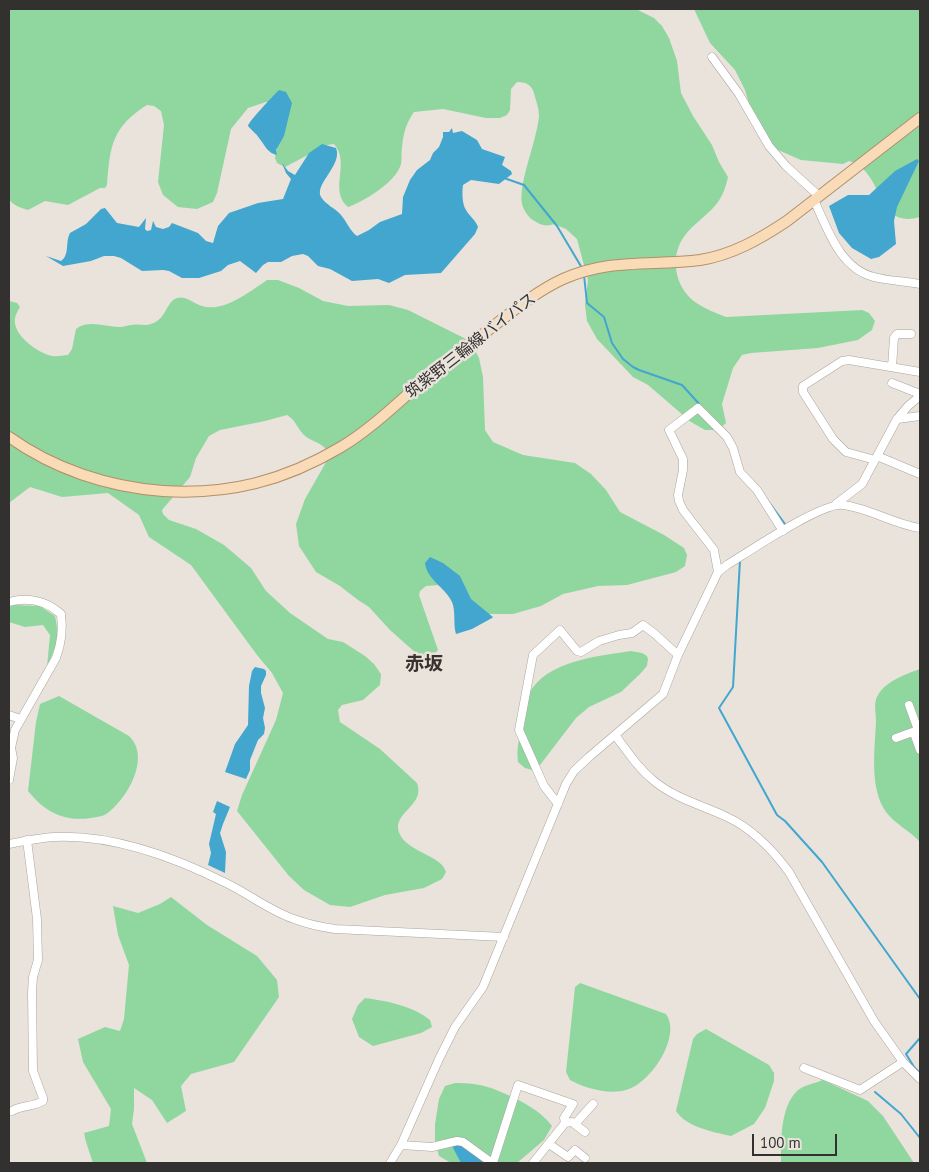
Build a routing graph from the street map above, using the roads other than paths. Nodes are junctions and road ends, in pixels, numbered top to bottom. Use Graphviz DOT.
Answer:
graph roads {
  1 [pos="712,57"];
  2 [pos="920,118"];
  3 [pos="817,198"];
  4 [pos="920,284"];
  5 [pos="911,334"];
  6 [pos="892,367"];
  7 [pos="920,372"];
  8 [pos="892,383"];
  9 [pos="920,395"];
  10 [pos="920,416"];
  11 [pos="897,419"];
  12 [pos="9,437"];
  13 [pos="876,458"];
  14 [pos="920,474"];
  15 [pos="836,504"];
  16 [pos="920,528"];
  17 [pos="783,531"];
  18 [pos="718,572"];
  19 [pos="9,602"];
  20 [pos="678,655"];
  21 [pos="909,705"];
  22 [pos="9,715"];
  23 [pos="20,719"];
  24 [pos="919,729"];
  25 [pos="615,734"];
  26 [pos="896,738"];
  27 [pos="920,750"];
  28 [pos="9,780"];
  29 [pos="558,804"];
  30 [pos="27,840"];
  31 [pos="9,842"];
  32 [pos="504,937"];
  33 [pos="903,1062"];
  34 [pos="804,1068"];
  35 [pos="920,1079"];
  36 [pos="593,1104"];
  37 [pos="12,1111"];
  38 [pos="565,1123"];
  39 [pos="575,1124"];
  40 [pos="585,1132"];
  41 [pos="548,1144"];
  42 [pos="401,1145"];
  43 [pos="584,1158"];
  44 [pos="390,1163"];
  45 [pos="493,1163"];
  46 [pos="533,1163"];
  1 -- 3 [label="street"];
  2 -- 3 [label="main road, 筑紫野三輪線バイパス"];
  3 -- 4 [label="street"];
  3 -- 12 [label="main road, 筑紫野三輪線バイパス"];
  5 -- 6 [label="street"];
  6 -- 7 [label="street"];
  6 -- 13 [label="street"];
  8 -- 9 [label="street"];
  9 -- 11 [label="street"];
  10 -- 11 [label="street"];
  11 -- 13 [label="street"];
  13 -- 14 [label="street"];
  13 -- 15 [label="street"];
  15 -- 16 [label="street"];
  15 -- 17 [label="street"];
  17 -- 18 [label="street"];
  17 -- 18 [label="street"];
  18 -- 20 [label="street"];
  19 -- 23 [label="street"];
  20 -- 25 [label="street"];
  20 -- 29 [label="street"];
  21 -- 24 [label="street"];
  22 -- 23 [label="street"];
  23 -- 28 [label="street"];
  24 -- 26 [label="street"];
  24 -- 27 [label="street"];
  25 -- 29 [label="street"];
  25 -- 33 [label="street"];
  29 -- 32 [label="street"];
  30 -- 31 [label="street"];
  30 -- 32 [label="street"];
  30 -- 37 [label="street"];
  32 -- 42 [label="street"];
  33 -- 34 [label="street"];
  33 -- 35 [label="street"];
  36 -- 39 [label="street"];
  38 -- 39 [label="street"];
  38 -- 41 [label="street"];
  38 -- 45 [label="street"];
  39 -- 40 [label="street"];
  41 -- 43 [label="street"];
  41 -- 46 [label="street"];
  42 -- 44 [label="street"];
  42 -- 45 [label="street"];
}
